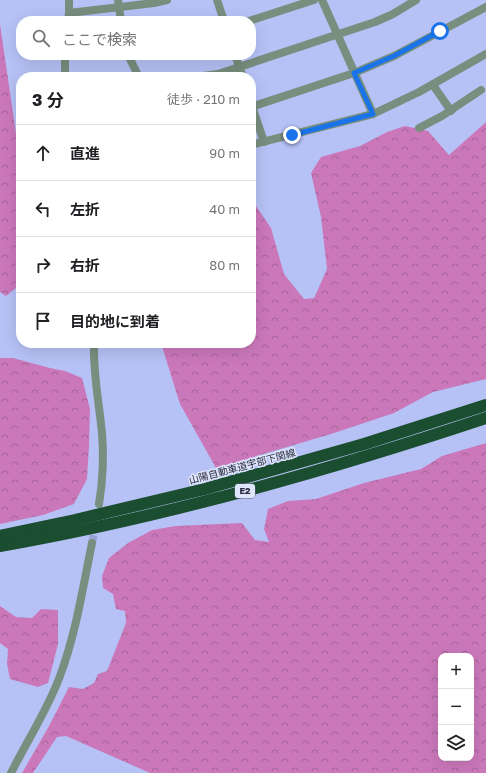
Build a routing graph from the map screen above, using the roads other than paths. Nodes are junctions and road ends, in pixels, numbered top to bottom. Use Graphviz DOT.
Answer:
graph roads {
  1 [pos="69,0"];
  2 [pos="167,0"];
  3 [pos="217,0"];
  4 [pos="314,0"];
  5 [pos="322,0"];
  6 [pos="416,0"];
  7 [pos="119,4"];
  8 [pos="486,7"];
  9 [pos="69,16"];
  10 [pos="73,16"];
  11 [pos="120,16"];
  12 [pos="222,16"];
  13 [pos="256,19"];
  14 [pos="338,35"];
  15 [pos="486,54"];
  16 [pos="65,60"];
  17 [pos="130,60"];
  18 [pos="237,60"];
  19 [pos="239,67"];
  20 [pos="65,72"];
  21 [pos="136,72"];
  22 [pos="224,72"];
  23 [pos="241,72"];
  24 [pos="354,73"];
  25 [pos="433,85"];
  26 [pos="481,90"];
  27 [pos="256,103"];
  28 [pos="451,111"];
  29 [pos="373,114"];
  30 [pos="256,119"];
  31 [pos="418,128"];
  32 [pos="264,142"];
  33 [pos="256,144"];
  34 [pos="94,348"];
  35 [pos="486,400"];
  36 [pos="486,405"];
  37 [pos="486,418"];
  38 [pos="418,427"];
  39 [pos="100,504"];
  40 [pos="0,536"];
  41 [pos="92,542"];
  42 [pos="0,546"];
  43 [pos="10,773"];
  1 -- 9 [label="street"];
  2 -- 7 [label="street"];
  3 -- 12 [label="street"];
  4 -- 13 [label="street"];
  5 -- 14 [label="street"];
  6 -- 14 [label="street"];
  7 -- 10 [label="street"];
  7 -- 11 [label="street"];
  8 -- 24 [label="street"];
  14 -- 19 [label="street"];
  14 -- 24 [label="street"];
  15 -- 25 [label="street"];
  16 -- 20 [label="street"];
  17 -- 21 [label="street"];
  18 -- 19 [label="street"];
  19 -- 22 [label="street"];
  19 -- 23 [label="street"];
  24 -- 27 [label="street"];
  24 -- 29 [label="street"];
  25 -- 28 [label="street"];
  25 -- 29 [label="street"];
  26 -- 28 [label="street"];
  28 -- 31 [label="street"];
  29 -- 32 [label="street"];
  30 -- 32 [label="street"];
  32 -- 33 [label="street"];
  34 -- 39 [label="street"];
  35 -- 38 [label="highway"];
  36 -- 38 [label="highway, 山陽自動車道宇部下関線 / E2"];
  37 -- 42 [label="highway, E2"];
  38 -- 40 [label="highway, 山陽自動車道宇部下関線 / E2"];
  41 -- 43 [label="street"];
}
